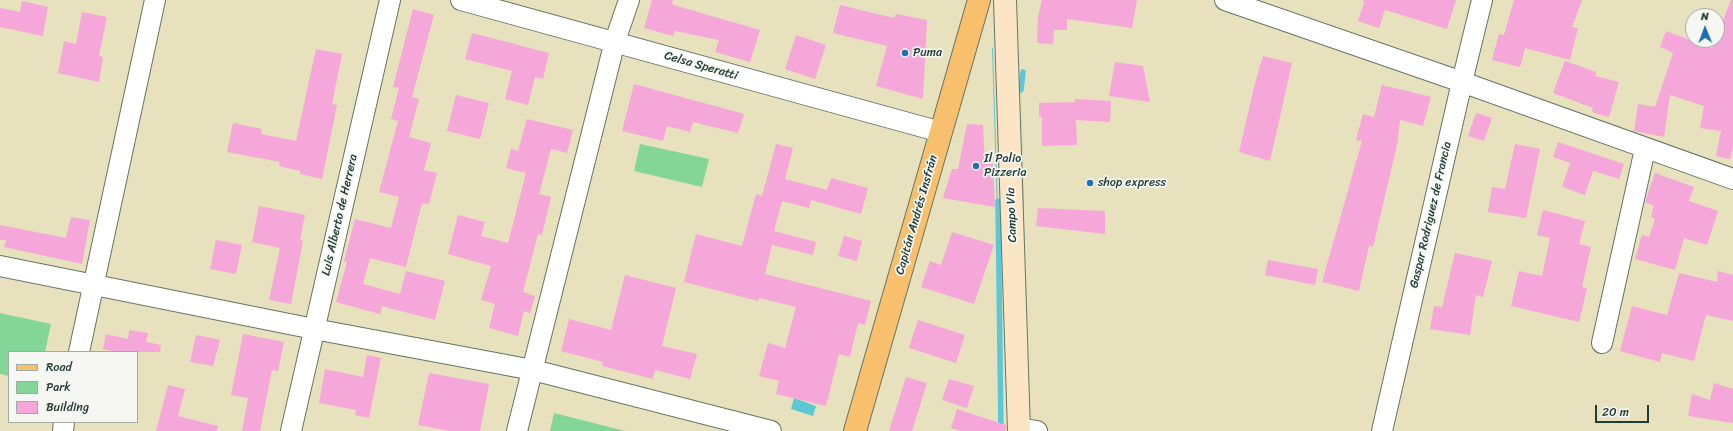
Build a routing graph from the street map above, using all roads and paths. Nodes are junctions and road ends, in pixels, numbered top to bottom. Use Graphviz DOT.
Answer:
graph roads {
  1 [pos="155,0"];
  2 [pos="390,0"];
  3 [pos="461,0"];
  4 [pos="629,0"];
  5 [pos="979,0"];
  6 [pos="1005,0"];
  7 [pos="1225,0"];
  8 [pos="1482,0"];
  9 [pos="615,41"];
  10 [pos="1462,82"];
  11 [pos="941,132"];
  12 [pos="1645,149"];
  13 [pos="1733,179"];
  14 [pos="0,266"];
  15 [pos="93,284"];
  16 [pos="314,329"];
  17 [pos="1602,343"];
  18 [pos="79,351"];
  19 [pos="533,370"];
  20 [pos="1025,430"];
  21 [pos="291,431"];
  22 [pos="517,431"];
  23 [pos="770,431"];
  24 [pos="855,431"];
  25 [pos="1382,431"];
  1 -- 15 [label="street"];
  2 -- 16 [label="street, Luis Alberto de Herrera"];
  3 -- 9 [label="street, Celsa Speratti"];
  4 -- 9 [label="street"];
  5 -- 11 [label="main road, Capitán Andrés Insfrán"];
  6 -- 20 [label="street, Campo Via"];
  7 -- 10 [label="street"];
  8 -- 10 [label="street, Gaspar Rodriguez de Francia"];
  9 -- 11 [label="street, Celsa Speratti"];
  9 -- 19 [label="street"];
  10 -- 12 [label="street"];
  10 -- 25 [label="street, Gaspar Rodriguez de Francia"];
  11 -- 24 [label="main road, Capitán Andrés Insfrán"];
  12 -- 13 [label="street"];
  12 -- 17 [label="street"];
  14 -- 15 [label="street"];
  15 -- 16 [label="street"];
  15 -- 18 [label="street"];
  16 -- 19 [label="street"];
  16 -- 21 [label="street, Luis Alberto de Herrera"];
  19 -- 22 [label="street"];
  19 -- 23 [label="street"];
}
